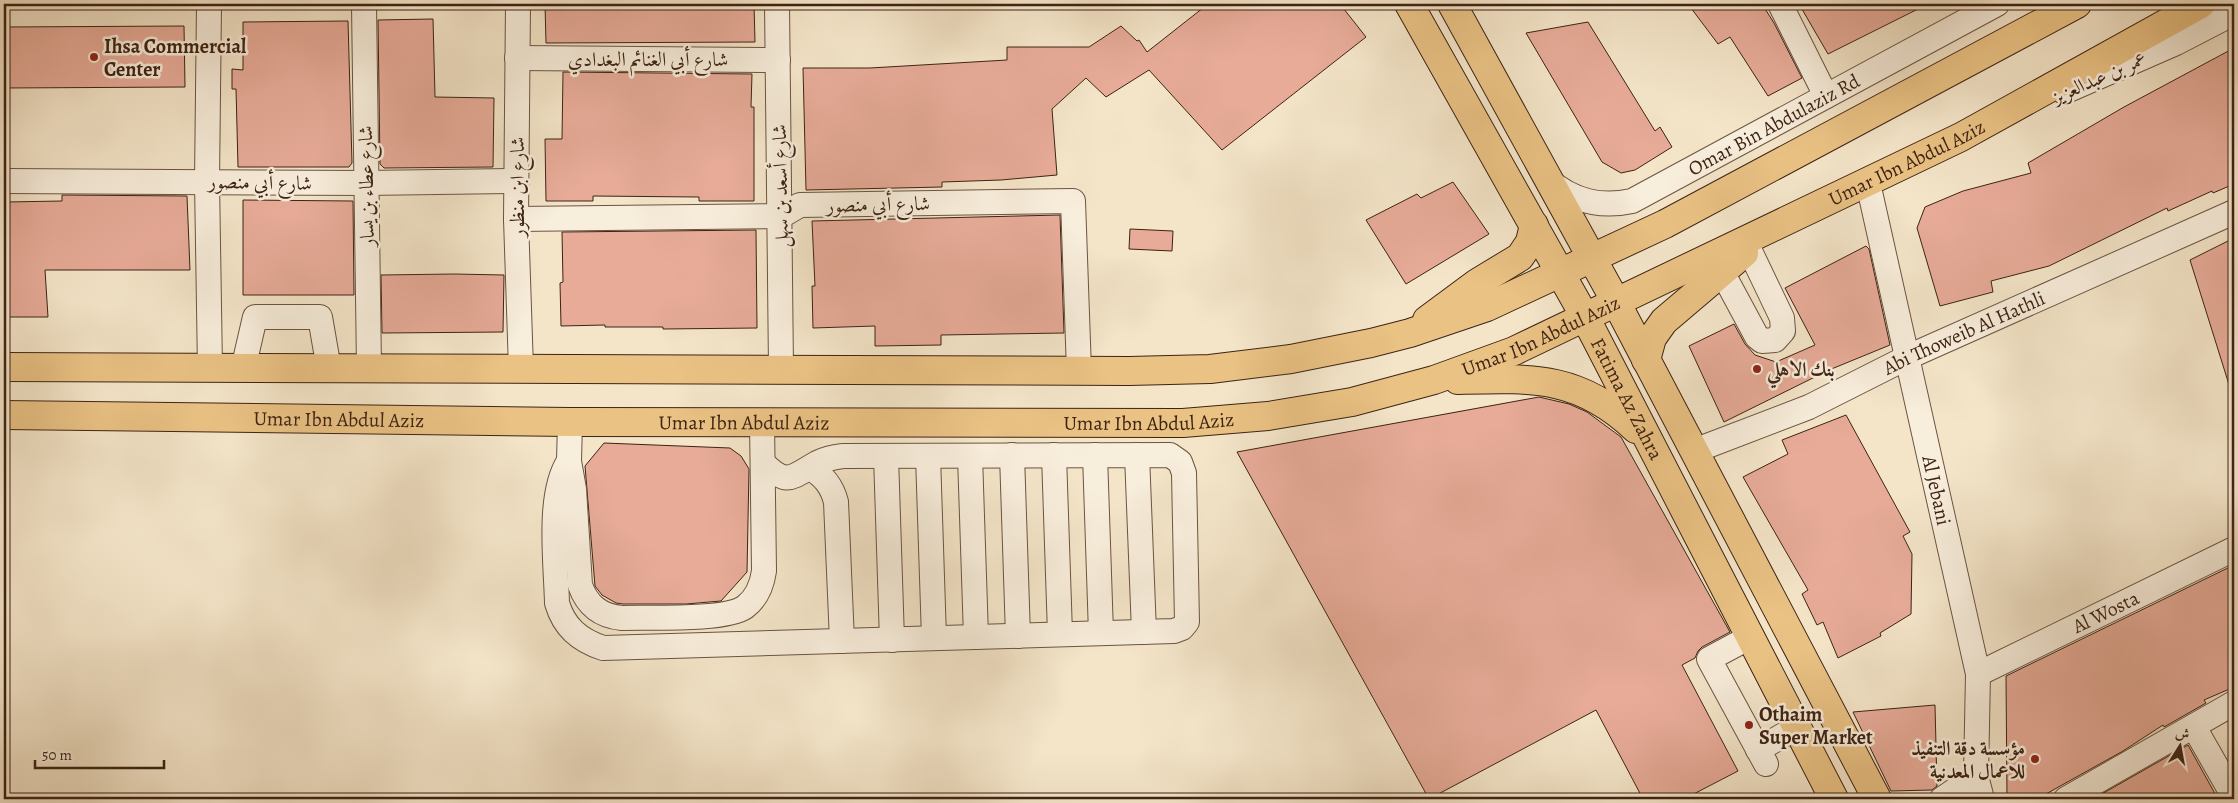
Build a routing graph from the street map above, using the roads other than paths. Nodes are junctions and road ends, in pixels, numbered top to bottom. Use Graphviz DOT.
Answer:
graph roads {
  1 [pos="209,4"];
  2 [pos="364,4"];
  3 [pos="518,4"];
  4 [pos="777,4"];
  5 [pos="1409,4"];
  6 [pos="1452,4"];
  7 [pos="1780,4"];
  8 [pos="1996,4"];
  9 [pos="2077,4"];
  10 [pos="2201,4"];
  11 [pos="2234,13"];
  12 [pos="517,58"];
  13 [pos="778,60"];
  14 [pos="1826,96"];
  15 [pos="1961,137"];
  16 [pos="1548,180"];
  17 [pos="4,181"];
  18 [pos="207,181"];
  19 [pos="516,181"];
  20 [pos="365,183"];
  21 [pos="1868,183"];
  22 [pos="2234,212"];
  23 [pos="781,216"];
  24 [pos="516,219"];
  25 [pos="1534,225"];
  26 [pos="1774,228"];
  27 [pos="1749,249"];
  28 [pos="1592,259"];
  29 [pos="1722,272"];
  30 [pos="1561,273"];
  31 [pos="1616,302"];
  32 [pos="1585,317"];
  33 [pos="1410,333"];
  34 [pos="1908,357"];
  35 [pos="1646,360"];
  36 [pos="4,367"];
  37 [pos="210,369"];
  38 [pos="243,369"];
  39 [pos="329,369"];
  40 [pos="369,369"];
  41 [pos="521,369"];
  42 [pos="781,369"];
  43 [pos="1079,371"];
  44 [pos="1434,380"];
  45 [pos="4,415"];
  46 [pos="570,422"];
  47 [pos="762,422"];
  48 [pos="1649,442"];
  49 [pos="1694,451"];
  50 [pos="1012,455"];
  51 [pos="1054,455"];
  52 [pos="1095,455"];
  53 [pos="1137,455"];
  54 [pos="886,456"];
  55 [pos="928,456"];
  56 [pos="970,456"];
  57 [pos="569,461"];
  58 [pos="763,463"];
  59 [pos="810,468"];
  60 [pos="2234,550"];
  61 [pos="1144,632"];
  62 [pos="1101,633"];
  63 [pos="1060,634"];
  64 [pos="1018,636"];
  65 [pos="976,637"];
  66 [pos="1750,637"];
  67 [pos="934,638"];
  68 [pos="892,640"];
  69 [pos="842,641"];
  70 [pos="1978,674"];
  71 [pos="2234,703"];
  72 [pos="2194,726"];
  73 [pos="1797,728"];
  74 [pos="1976,776"];
  75 [pos="2080,796"];
  76 [pos="2234,797"];
  77 [pos="1834,799"];
  78 [pos="1877,799"];
  79 [pos="1942,799"];
  80 [pos="1982,799"];
  1 -- 18 [label="street"];
  2 -- 20 [label="street, شارع عطاء بن يسار"];
  3 -- 12 [label="street, شارع ابن منظور"];
  4 -- 13 [label="street, شارع أسعد بن سهل"];
  5 -- 25 [label="main road, Fatima Az Zahra"];
  6 -- 16 [label="main road"];
  7 -- 14 [label="street"];
  8 -- 14 [label="street, Omar Bin Abdulaziz Rd"];
  9 -- 28 [label="main road"];
  10 -- 15 [label="main road, Umar Ibn Abdul Aziz"];
  11 -- 15 [label="street, عمر بن عبدالعزيز"];
  12 -- 13 [label="street, شارع أبي الغنائم البغدادي"];
  12 -- 19 [label="street, شارع ابن منظور"];
  13 -- 23 [label="street, شارع أسعد بن سهل"];
  14 -- 16 [label="street, Omar Bin Abdulaziz Rd"];
  15 -- 21 [label="main road, Umar Ibn Abdul Aziz"];
  16 -- 28 [label="main road"];
  17 -- 18 [label="street, شارع أبي منصور"];
  18 -- 20 [label="street, شارع أبي منصور"];
  18 -- 37 [label="street"];
  19 -- 20 [label="street, شارع أبي منصور"];
  19 -- 24 [label="street, شارع ابن منظور"];
  20 -- 40 [label="street, شارع عطاء بن يسار"];
  21 -- 26 [label="main road, Umar Ibn Abdul Aziz"];
  21 -- 34 [label="street, Al Jebani"];
  22 -- 34 [label="street, Abi Thoweib Al Hathli"];
  23 -- 24 [label="street, شارع أبي منصور"];
  23 -- 42 [label="street, شارع أسعد بن سهل"];
  23 -- 43 [label="street, شارع أبي منصور"];
  24 -- 41 [label="street, شارع ابن منظور"];
  25 -- 30 [label="main road, Fatima Az Zahra"];
  25 -- 33 [label="main road"];
  26 -- 27 [label="main road"];
  26 -- 31 [label="main road, Umar Ibn Abdul Aziz"];
  27 -- 29 [label="main road"];
  27 -- 29 [label="street"];
  28 -- 30 [label="main road"];
  28 -- 31 [label="main road"];
  29 -- 35 [label="main road"];
  30 -- 32 [label="main road, Fatima Az Zahra"];
  30 -- 33 [label="main road"];
  31 -- 32 [label="main road, Umar Ibn Abdul Aziz"];
  31 -- 35 [label="main road"];
  32 -- 44 [label="main road, Umar Ibn Abdul Aziz"];
  32 -- 48 [label="main road, Fatima Az Zahra"];
  33 -- 43 [label="main road"];
  34 -- 49 [label="street, Abi Thoweib Al Hathli"];
  34 -- 70 [label="street, Al Jebani"];
  35 -- 49 [label="main road"];
  36 -- 37 [label="main road"];
  37 -- 38 [label="main road"];
  38 -- 39 [label="main road"];
  38 -- 39 [label="street"];
  39 -- 40 [label="main road"];
  40 -- 41 [label="main road"];
  41 -- 42 [label="main road"];
  42 -- 43 [label="main road"];
  44 -- 47 [label="main road, Umar Ibn Abdul Aziz"];
  44 -- 48 [label="main road"];
  45 -- 46 [label="main road, Umar Ibn Abdul Aziz"];
  46 -- 47 [label="main road, Umar Ibn Abdul Aziz"];
  46 -- 57 [label="street"];
  47 -- 58 [label="street"];
  48 -- 66 [label="main road, Fatima Az Zahra"];
  49 -- 78 [label="main road"];
  50 -- 51 [label="street"];
  50 -- 56 [label="street"];
  50 -- 64 [label="street"];
  51 -- 52 [label="street"];
  51 -- 63 [label="street"];
  52 -- 53 [label="street"];
  52 -- 62 [label="street"];
  53 -- 61 [label="street"];
  53 -- 61 [label="street"];
  54 -- 55 [label="street"];
  54 -- 59 [label="street"];
  54 -- 68 [label="street"];
  55 -- 56 [label="street"];
  55 -- 67 [label="street"];
  56 -- 65 [label="street"];
  57 -- 58 [label="street"];
  57 -- 69 [label="street"];
  58 -- 59 [label="street"];
  59 -- 69 [label="street"];
  60 -- 70 [label="street, Al Wosta"];
  61 -- 62 [label="street"];
  62 -- 63 [label="street"];
  63 -- 64 [label="street"];
  64 -- 65 [label="street"];
  65 -- 67 [label="street"];
  66 -- 73 [label="main road, Fatima Az Zahra"];
  66 -- 73 [label="street"];
  67 -- 68 [label="street"];
  68 -- 69 [label="street"];
  70 -- 74 [label="street, Al Jebani"];
  71 -- 72 [label="street"];
  72 -- 75 [label="street"];
  72 -- 76 [label="street"];
  73 -- 77 [label="main road, Fatima Az Zahra"];
  74 -- 79 [label="street"];
  74 -- 80 [label="street, Al Jebani"];
}
